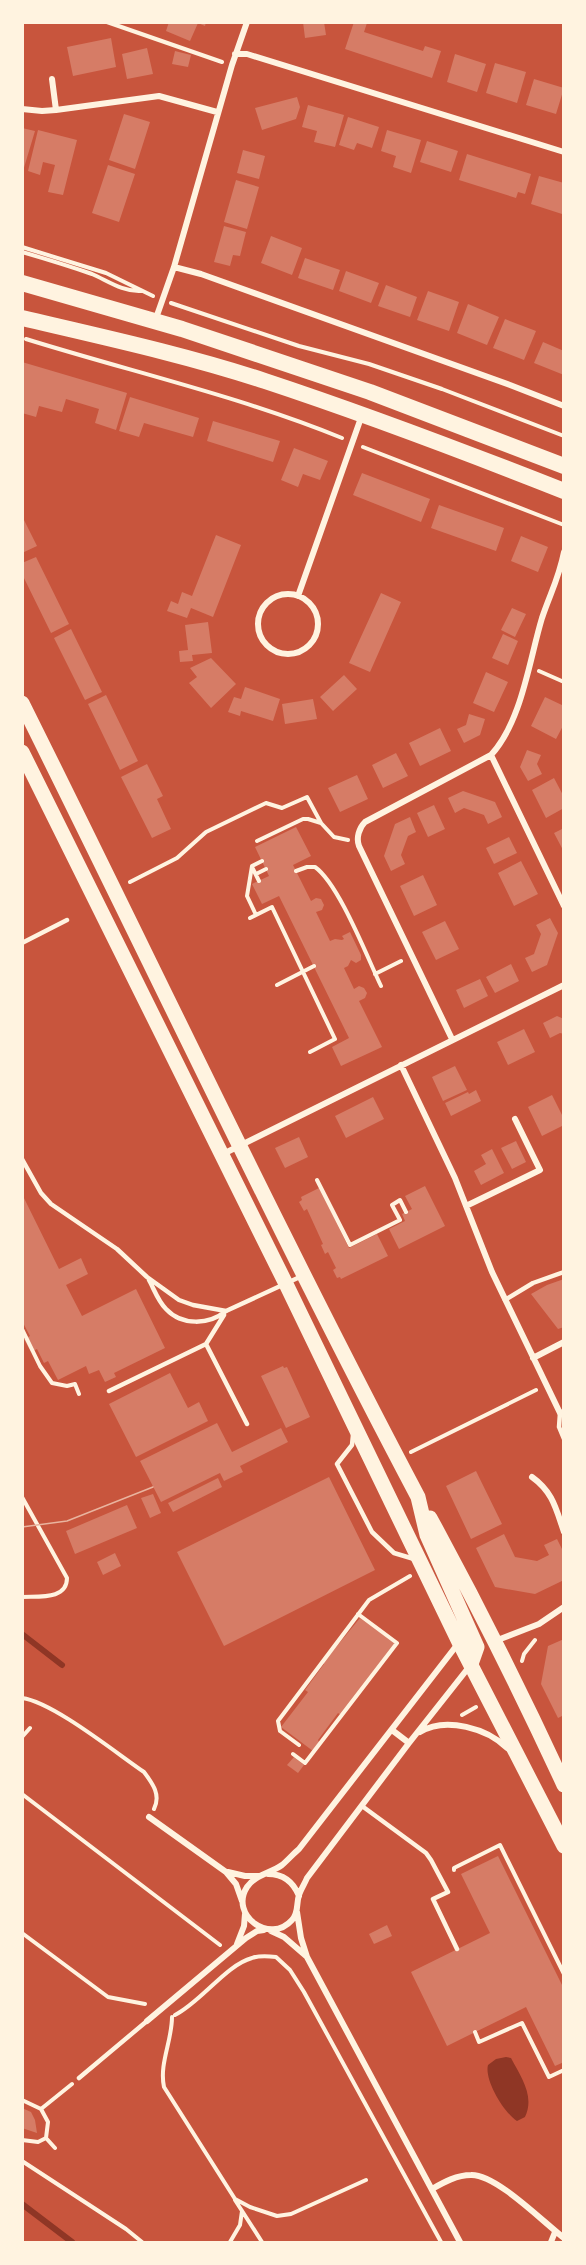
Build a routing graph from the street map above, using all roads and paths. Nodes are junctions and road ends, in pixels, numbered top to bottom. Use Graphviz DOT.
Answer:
graph roads {
  1 [pos="107,22"];
  2 [pos="247,22"];
  3 [pos="236,54"];
  4 [pos="231,65"];
  5 [pos="52,79"];
  6 [pos="22,109"];
  7 [pos="56,110"];
  8 [pos="218,112"];
  9 [pos="564,152"];
  10 [pos="22,247"];
  11 [pos="22,252"];
  12 [pos="174,267"];
  13 [pos="22,284"];
  14 [pos="22,308"];
  15 [pos="188,308"];
  16 [pos="22,318"];
  17 [pos="154,322"];
  18 [pos="82,332"];
  19 [pos="22,338"];
  20 [pos="146,348"];
  21 [pos="370,392"];
  22 [pos="564,406"];
  23 [pos="362,415"];
  24 [pos="564,436"];
  25 [pos="353,443"];
  26 [pos="564,466"];
  27 [pos="564,491"];
  28 [pos="564,525"];
  29 [pos="564,552"];
  30 [pos="298,596"];
  31 [pos="530,667"];
  32 [pos="564,682"];
  33 [pos="22,703"];
  34 [pos="22,752"];
  35 [pos="491,755"];
  36 [pos="321,824"];
  37 [pos="357,841"];
  38 [pos="257,842"];
  39 [pos="262,861"];
  40 [pos="252,866"];
  41 [pos="266,869"];
  42 [pos="296,871"];
  43 [pos="256,874"];
  44 [pos="259,881"];
  45 [pos="130,882"];
  46 [pos="114,887"];
  47 [pos="94,897"];
  48 [pos="564,906"];
  49 [pos="256,915"];
  50 [pos="250,918"];
  51 [pos="67,920"];
  52 [pos="138,939"];
  53 [pos="22,943"];
  54 [pos="120,948"];
  55 [pos="412,956"];
  56 [pos="314,966"];
  57 [pos="303,972"];
  58 [pos="375,974"];
  59 [pos="277,985"];
  60 [pos="564,985"];
  61 [pos="381,986"];
  62 [pos="452,1038"];
  63 [pos="310,1052"];
  64 [pos="401,1065"];
  65 [pos="516,1119"];
  66 [pos="239,1146"];
  67 [pos="220,1155"];
  68 [pos="22,1159"];
  69 [pos="317,1180"];
  70 [pos="465,1206"];
  71 [pos="406,1212"];
  72 [pos="564,1272"];
  73 [pos="304,1275"];
  74 [pos="147,1278"];
  75 [pos="286,1284"];
  76 [pos="505,1300"];
  77 [pos="226,1311"];
  78 [pos="22,1329"];
  79 [pos="564,1342"];
  80 [pos="206,1344"];
  81 [pos="533,1358"];
  82 [pos="546,1384"];
  83 [pos="109,1391"];
  84 [pos="79,1394"];
  85 [pos="562,1412"];
  86 [pos="353,1423"];
  87 [pos="247,1424"];
  88 [pos="564,1439"];
  89 [pos="408,1454"];
  90 [pos="532,1477"];
  91 [pos="415,1492"];
  92 [pos="22,1497"];
  93 [pos="564,1532"];
  94 [pos="420,1560"];
  95 [pos="411,1576"];
  96 [pos="22,1597"];
  97 [pos="564,1607"];
  98 [pos="358,1614"];
  99 [pos="495,1641"];
  100 [pos="459,1642"];
  101 [pos="477,1647"];
  102 [pos="504,1658"];
  103 [pos="471,1664"];
  104 [pos="22,1698"];
  105 [pos="30,1728"];
  106 [pos="392,1730"];
  107 [pos="414,1736"];
  108 [pos="22,1737"];
  109 [pos="409,1743"];
  110 [pos="299,1745"];
  111 [pos="293,1754"];
  112 [pos="518,1759"];
  113 [pos="564,1785"];
  114 [pos="22,1794"];
  115 [pos="362,1806"];
  116 [pos="148,1817"];
  117 [pos="564,1846"];
  118 [pos="454,1870"];
  119 [pos="226,1872"];
  120 [pos="265,1875"];
  121 [pos="298,1896"];
  122 [pos="244,1908"];
  123 [pos="297,1911"];
  124 [pos="268,1930"];
  125 [pos="22,1933"];
  126 [pos="235,1947"];
  127 [pos="457,1949"];
  128 [pos="228,1953"];
  129 [pos="307,1957"];
  130 [pos="240,1964"];
  131 [pos="564,1974"];
  132 [pos="146,2004"];
  133 [pos="162,2009"];
  134 [pos="172,2017"];
  135 [pos="147,2021"];
  136 [pos="475,2032"];
  137 [pos="564,2070"];
  138 [pos="79,2078"];
  139 [pos="22,2100"];
  140 [pos="41,2109"];
  141 [pos="46,2138"];
  142 [pos="22,2140"];
  143 [pos="55,2148"];
  144 [pos="22,2161"];
  145 [pos="366,2180"];
  146 [pos="432,2189"];
  147 [pos="235,2199"];
  148 [pos="242,2211"];
  149 [pos="555,2232"];
  150 [pos="564,2238"];
  151 [pos="142,2242"];
  152 [pos="230,2242"];
  153 [pos="262,2242"];
  154 [pos="441,2242"];
  155 [pos="460,2242"];
  156 [pos="550,2242"];
  1 -- 4 [label="path"];
  2 -- 3 [label="street"];
  3 -- 4 [label="street"];
  3 -- 9 [label="street"];
  4 -- 8 [label="street"];
  5 -- 7 [label="street"];
  6 -- 7 [label="street"];
  7 -- 8 [label="street"];
  8 -- 12 [label="street"];
  10 -- 11 [label="path"];
  12 -- 17 [label="street"];
  12 -- 22 [label="street"];
  13 -- 17 [label="highway"];
  14 -- 18 [label="highway"];
  15 -- 24 [label="path"];
  16 -- 18 [label="highway"];
  17 -- 20 [label="highway"];
  17 -- 21 [label="highway"];
  18 -- 20 [label="highway"];
  19 -- 25 [label="path"];
  20 -- 23 [label="highway"];
  21 -- 23 [label="highway"];
  21 -- 26 [label="highway"];
  23 -- 25 [label="street"];
  23 -- 27 [label="highway"];
  25 -- 28 [label="path"];
  25 -- 30 [label="street"];
  29 -- 31 [label="street"];
  30 -- 30 [label="street"];
  31 -- 32 [label="path"];
  31 -- 35 [label="street"];
  33 -- 46 [label="main road"];
  34 -- 47 [label="main road"];
  35 -- 37 [label="street"];
  35 -- 48 [label="street"];
  36 -- 37 [label="path"];
  36 -- 38 [label="path"];
  36 -- 45 [label="path"];
  37 -- 55 [label="street"];
  39 -- 40 [label="path"];
  40 -- 43 [label="path"];
  40 -- 49 [label="path"];
  41 -- 43 [label="path"];
  42 -- 58 [label="path"];
  43 -- 44 [label="path"];
  46 -- 47 [label="main road"];
  46 -- 52 [label="main road"];
  47 -- 54 [label="main road"];
  49 -- 50 [label="path"];
  49 -- 57 [label="path"];
  51 -- 53 [label="lane"];
  52 -- 54 [label="main road"];
  52 -- 66 [label="main road"];
  54 -- 67 [label="main road"];
  55 -- 58 [label="path"];
  55 -- 62 [label="street"];
  56 -- 57 [label="path"];
  57 -- 59 [label="path"];
  57 -- 63 [label="path"];
  58 -- 61 [label="path"];
  60 -- 62 [label="street"];
  62 -- 64 [label="street"];
  64 -- 66 [label="street"];
  64 -- 70 [label="street"];
  65 -- 70 [label="street"];
  66 -- 67 [label="street"];
  66 -- 73 [label="main road"];
  67 -- 75 [label="main road"];
  68 -- 74 [label="lane"];
  69 -- 71 [label="path"];
  70 -- 76 [label="street"];
  72 -- 76 [label="lane"];
  73 -- 75 [label="lane"];
  73 -- 91 [label="main road"];
  74 -- 77 [label="lane"];
  74 -- 77 [label="lane"];
  75 -- 77 [label="lane"];
  75 -- 86 [label="main road"];
  76 -- 81 [label="street"];
  77 -- 80 [label="lane"];
  78 -- 84 [label="path"];
  79 -- 81 [label="street"];
  80 -- 83 [label="lane"];
  80 -- 87 [label="lane"];
  81 -- 82 [label="street"];
  82 -- 85 [label="street"];
  82 -- 89 [label="path"];
  85 -- 88 [label="lane"];
  86 -- 94 [label="main road"];
  86 -- 94 [label="lane"];
  90 -- 93 [label="street"];
  91 -- 99 [label="main road"];
  91 -- 101 [label="main road"];
  92 -- 96 [label="path"];
  94 -- 100 [label="main road"];
  95 -- 98 [label="path"];
  97 -- 99 [label="street"];
  98 -- 110 [label="path"];
  98 -- 111 [label="path"];
  99 -- 101 [label="main road"];
  99 -- 102 [label="main road"];
  100 -- 101 [label="main road"];
  100 -- 103 [label="main road"];
  100 -- 106 [label="street"];
  101 -- 102 [label="main road"];
  101 -- 103 [label="main road"];
  102 -- 113 [label="main road"];
  103 -- 107 [label="street"];
  103 -- 112 [label="main road"];
  104 -- 116 [label="path"];
  105 -- 108 [label="path"];
  106 -- 109 [label="street"];
  106 -- 120 [label="street"];
  107 -- 109 [label="street"];
  107 -- 112 [label="street"];
  109 -- 115 [label="street"];
  112 -- 117 [label="main road"];
  114 -- 128 [label="path"];
  115 -- 121 [label="street"];
  115 -- 127 [label="lane"];
  116 -- 119 [label="street"];
  118 -- 131 [label="path"];
  119 -- 120 [label="street"];
  119 -- 122 [label="street"];
  120 -- 121 [label="street"];
  120 -- 122 [label="street"];
  121 -- 123 [label="street"];
  122 -- 124 [label="street"];
  122 -- 126 [label="street"];
  123 -- 124 [label="street"];
  123 -- 129 [label="street"];
  124 -- 126 [label="street"];
  124 -- 129 [label="street"];
  125 -- 132 [label="path"];
  126 -- 128 [label="street"];
  128 -- 130 [label="path"];
  128 -- 133 [label="street"];
  129 -- 146 [label="street"];
  130 -- 134 [label="path"];
  130 -- 154 [label="path"];
  133 -- 134 [label="path"];
  133 -- 135 [label="street"];
  134 -- 147 [label="path"];
  135 -- 138 [label="lane"];
  136 -- 137 [label="path"];
  138 -- 140 [label="path"];
  139 -- 140 [label="path"];
  140 -- 141 [label="path"];
  141 -- 142 [label="path"];
  141 -- 143 [label="path"];
  144 -- 151 [label="path"];
  145 -- 147 [label="path"];
  146 -- 149 [label="street"];
  146 -- 155 [label="street"];
  147 -- 148 [label="path"];
  148 -- 152 [label="path"];
  148 -- 153 [label="path"];
  149 -- 150 [label="street"];
  149 -- 156 [label="street"];
}
